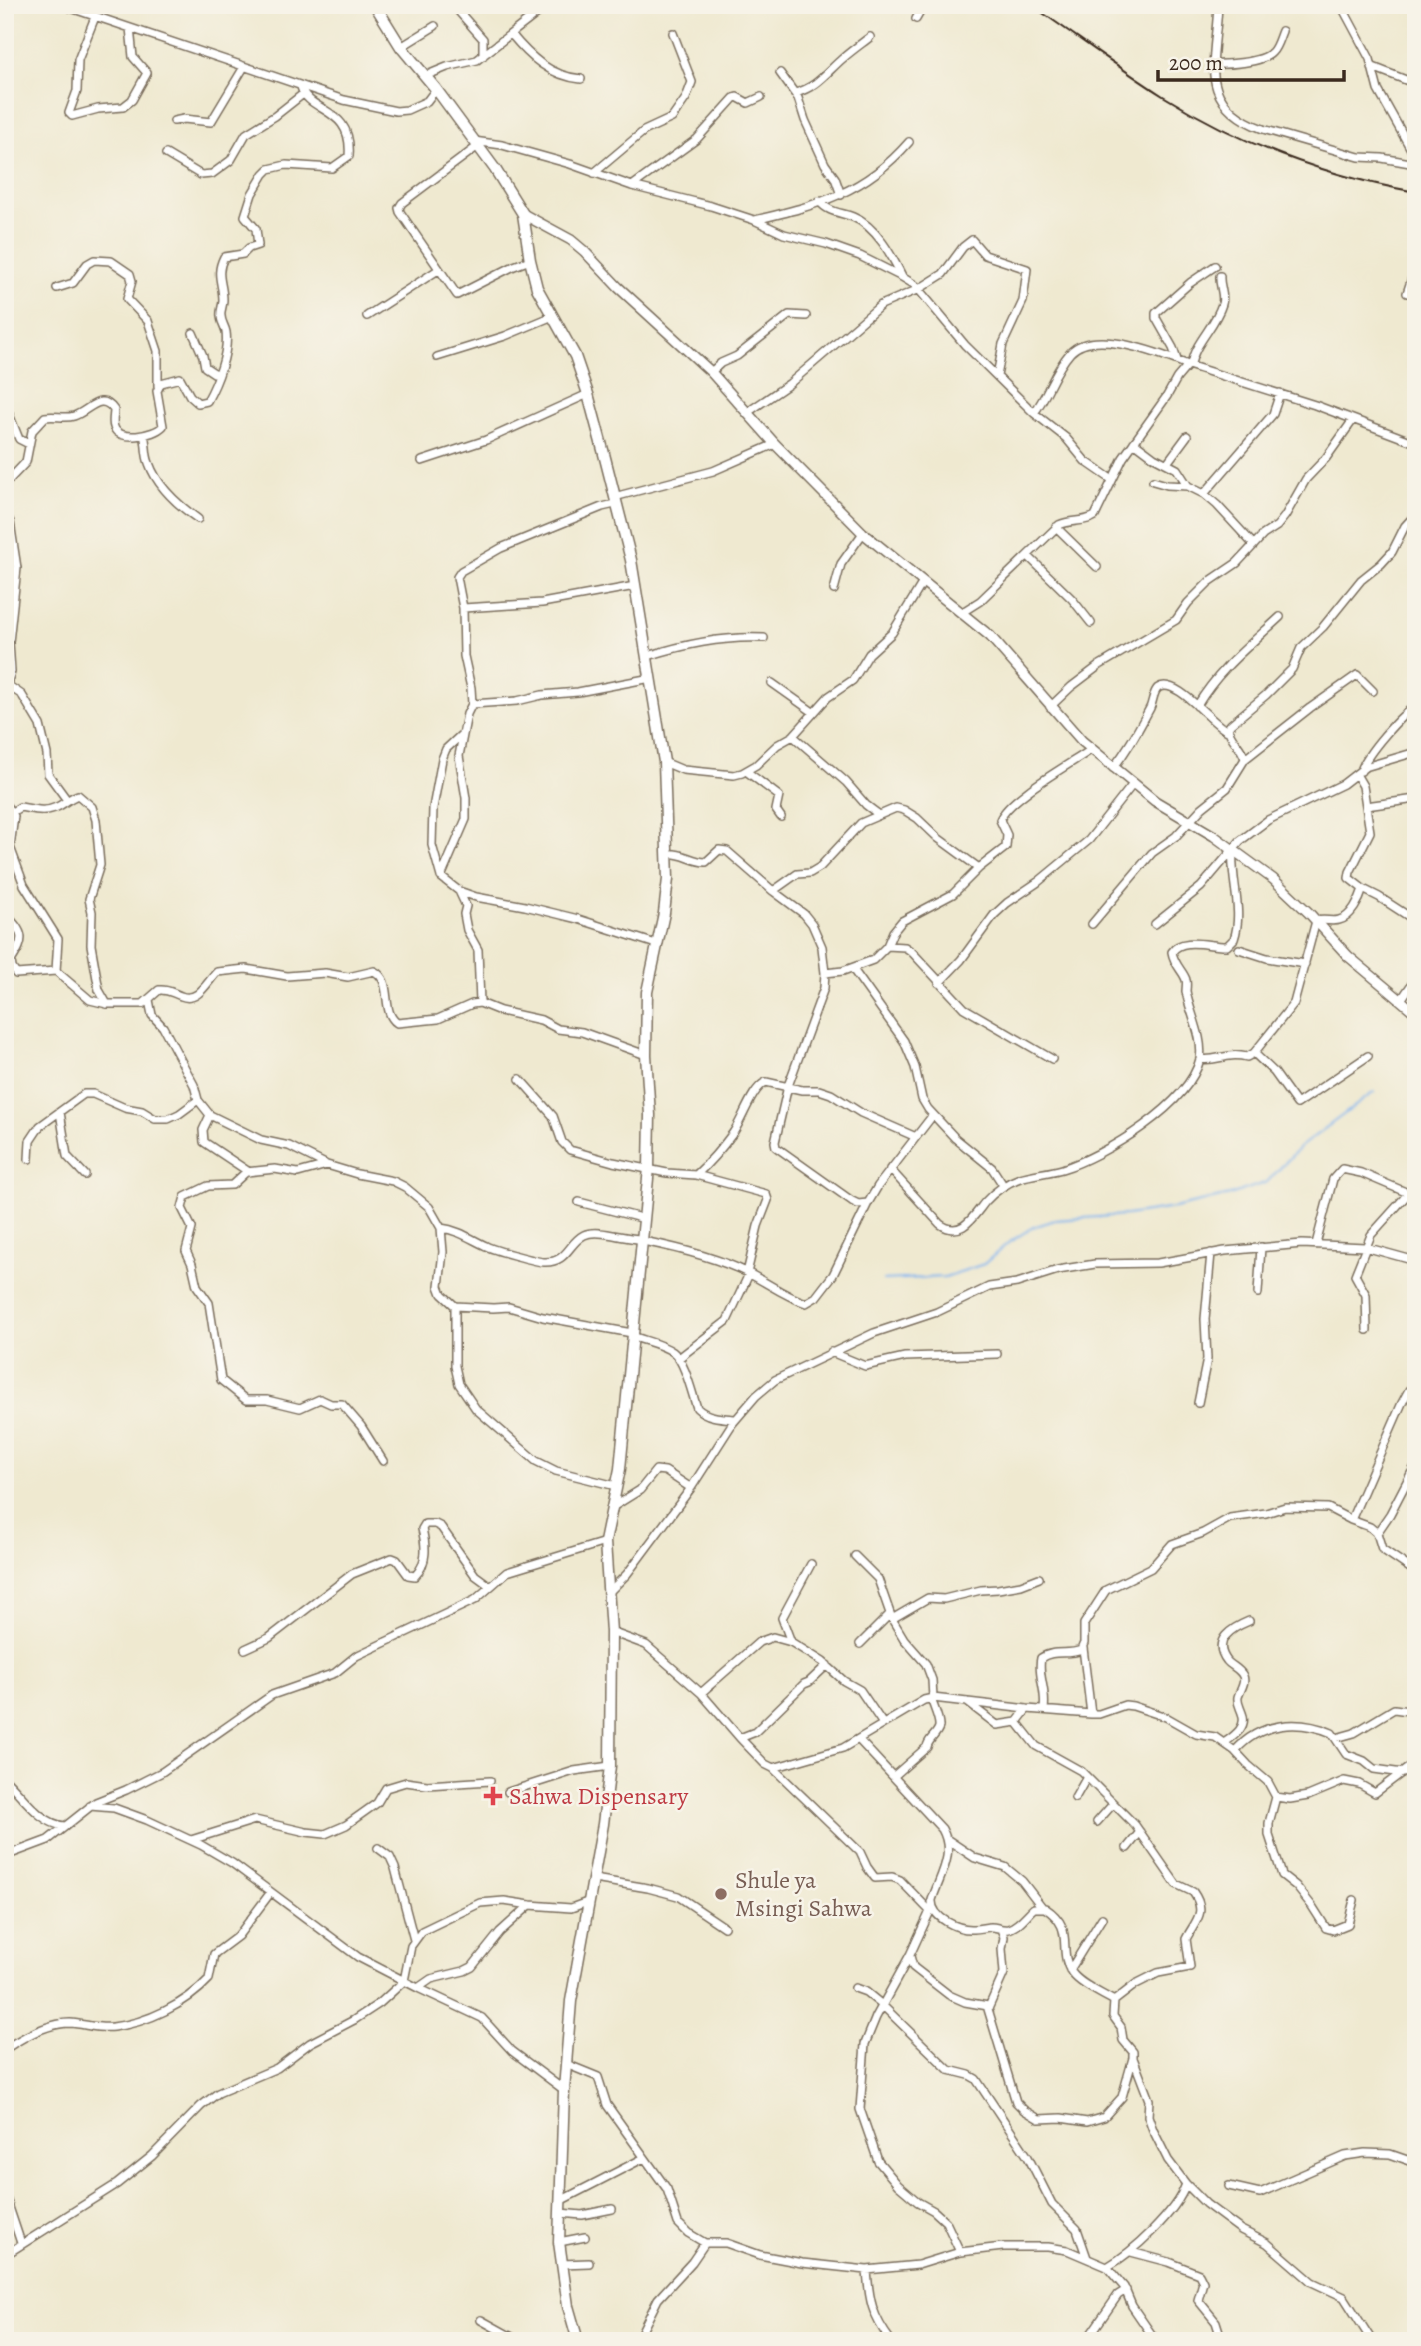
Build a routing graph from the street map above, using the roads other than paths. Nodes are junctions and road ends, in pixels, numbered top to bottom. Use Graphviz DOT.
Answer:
graph roads {
  1 [pos="62,5"];
  2 [pos="375,5"];
  3 [pos="453,5"];
  4 [pos="548,5"];
  5 [pos="924,5"];
  6 [pos="1218,5"];
  7 [pos="1341,5"];
  8 [pos="95,16"];
  9 [pos="916,19"];
  10 [pos="435,26"];
  11 [pos="130,28"];
  12 [pos="1282,31"];
  13 [pos="673,33"];
  14 [pos="511,34"];
  15 [pos="870,37"];
  16 [pos="401,47"];
  17 [pos="483,56"];
  18 [pos="1212,64"];
  19 [pos="244,67"];
  20 [pos="1373,67"];
  21 [pos="780,73"];
  22 [pos="425,76"];
  23 [pos="582,79"];
  24 [pos="1416,84"];
  25 [pos="436,89"];
  26 [pos="302,90"];
  27 [pos="795,93"];
  28 [pos="761,97"];
  29 [pos="174,121"];
  30 [pos="909,142"];
  31 [pos="476,143"];
  32 [pos="166,154"];
  33 [pos="1416,158"];
  34 [pos="1416,164"];
  35 [pos="594,173"];
  36 [pos="632,186"];
  37 [pos="841,195"];
  38 [pos="819,201"];
  39 [pos="523,214"];
  40 [pos="754,220"];
  41 [pos="530,260"];
  42 [pos="1215,266"];
  43 [pos="1416,266"];
  44 [pos="438,270"];
  45 [pos="1220,276"];
  46 [pos="902,277"];
  47 [pos="57,288"];
  48 [pos="919,289"];
  49 [pos="1406,293"];
  50 [pos="367,316"];
  51 [pos="553,316"];
  52 [pos="806,316"];
  53 [pos="193,333"];
  54 [pos="437,357"];
  55 [pos="1177,360"];
  56 [pos="1189,365"];
  57 [pos="710,372"];
  58 [pos="219,373"];
  59 [pos="997,376"];
  60 [pos="158,386"];
  61 [pos="1280,393"];
  62 [pos="588,394"];
  63 [pos="5,404"];
  64 [pos="748,412"];
  65 [pos="1034,413"];
  66 [pos="1353,421"];
  67 [pos="144,435"];
  68 [pos="1187,436"];
  69 [pos="1135,442"];
  70 [pos="1416,443"];
  71 [pos="29,444"];
  72 [pos="775,444"];
  73 [pos="422,461"];
  74 [pos="1167,463"];
  75 [pos="1111,479"];
  76 [pos="1153,481"];
  77 [pos="5,484"];
  78 [pos="1188,486"];
  79 [pos="1204,494"];
  80 [pos="614,500"];
  81 [pos="5,511"];
  82 [pos="1416,514"];
  83 [pos="198,519"];
  84 [pos="1056,527"];
  85 [pos="863,533"];
  86 [pos="1254,545"];
  87 [pos="1028,556"];
  88 [pos="1097,567"];
  89 [pos="923,582"];
  90 [pos="635,586"];
  91 [pos="834,590"];
  92 [pos="463,608"];
  93 [pos="961,613"];
  94 [pos="1280,617"];
  95 [pos="1091,623"];
  96 [pos="764,638"];
  97 [pos="648,656"];
  98 [pos="651,678"];
  99 [pos="772,683"];
  100 [pos="7,688"];
  101 [pos="1373,691"];
  102 [pos="472,704"];
  103 [pos="1197,706"];
  104 [pos="1416,706"];
  105 [pos="1050,707"];
  106 [pos="813,712"];
  107 [pos="1228,731"];
  108 [pos="461,736"];
  109 [pos="793,736"];
  110 [pos="1092,749"];
  111 [pos="1416,752"];
  112 [pos="1245,759"];
  113 [pos="664,762"];
  114 [pos="1113,768"];
  115 [pos="746,771"];
  116 [pos="1359,773"];
  117 [pos="1133,784"];
  118 [pos="1416,799"];
  119 [pos="67,800"];
  120 [pos="5,804"];
  121 [pos="1366,806"];
  122 [pos="12,812"];
  123 [pos="878,814"];
  124 [pos="781,817"];
  125 [pos="1189,822"];
  126 [pos="1233,850"];
  127 [pos="668,854"];
  128 [pos="979,868"];
  129 [pos="441,877"];
  130 [pos="1363,889"];
  131 [pos="459,891"];
  132 [pos="773,891"];
  133 [pos="5,914"];
  134 [pos="1317,921"];
  135 [pos="1416,921"];
  136 [pos="1092,924"];
  137 [pos="1155,924"];
  138 [pos="656,944"];
  139 [pos="887,946"];
  140 [pos="1239,949"];
  141 [pos="1305,964"];
  142 [pos="852,968"];
  143 [pos="56,971"];
  144 [pos="825,973"];
  145 [pos="16,974"];
  146 [pos="5,976"];
  147 [pos="1416,978"];
  148 [pos="939,983"];
  149 [pos="149,1000"];
  150 [pos="1401,1000"];
  151 [pos="480,1003"];
  152 [pos="107,1004"];
  153 [pos="1416,1013"];
  154 [pos="1254,1053"];
  155 [pos="646,1055"];
  156 [pos="1367,1056"];
  157 [pos="1052,1059"];
  158 [pos="1200,1059"];
  159 [pos="520,1079"];
  160 [pos="788,1086"];
  161 [pos="198,1100"];
  162 [pos="60,1112"];
  163 [pos="210,1115"];
  164 [pos="933,1115"];
  165 [pos="916,1137"];
  166 [pos="29,1160"];
  167 [pos="327,1165"];
  168 [pos="649,1168"];
  169 [pos="890,1169"];
  170 [pos="249,1172"];
  171 [pos="85,1175"];
  172 [pos="696,1175"];
  173 [pos="1003,1185"];
  174 [pos="1416,1185"];
  175 [pos="1408,1194"];
  176 [pos="579,1202"];
  177 [pos="868,1203"];
  178 [pos="645,1219"];
  179 [pos="441,1228"];
  180 [pos="643,1240"];
  181 [pos="1315,1244"];
  182 [pos="1261,1247"];
  183 [pos="1365,1247"];
  184 [pos="1211,1253"];
  185 [pos="1416,1261"];
  186 [pos="748,1273"];
  187 [pos="1258,1293"];
  188 [pos="455,1306"];
  189 [pos="1367,1330"];
  190 [pos="632,1335"];
  191 [pos="830,1352"];
  192 [pos="997,1354"];
  193 [pos="679,1359"];
  194 [pos="1416,1386"];
  195 [pos="1198,1403"];
  196 [pos="736,1419"];
  197 [pos="383,1461"];
  198 [pos="1416,1464"];
  199 [pos="616,1486"];
  200 [pos="691,1488"];
  201 [pos="611,1508"];
  202 [pos="1351,1520"];
  203 [pos="1377,1533"];
  204 [pos="605,1542"];
  205 [pos="855,1556"];
  206 [pos="811,1564"];
  207 [pos="1416,1572"];
  208 [pos="1040,1578"];
  209 [pos="490,1586"];
  210 [pos="610,1591"];
  211 [pos="891,1617"];
  212 [pos="1249,1621"];
  213 [pos="611,1632"];
  214 [pos="791,1642"];
  215 [pos="860,1644"];
  216 [pos="1083,1648"];
  217 [pos="245,1649"];
  218 [pos="827,1665"];
  219 [pos="701,1693"];
  220 [pos="932,1698"];
  221 [pos="966,1702"];
  222 [pos="1044,1709"];
  223 [pos="1027,1710"];
  224 [pos="1416,1712"];
  225 [pos="1091,1714"];
  226 [pos="1017,1722"];
  227 [pos="883,1724"];
  228 [pos="740,1738"];
  229 [pos="1336,1738"];
  230 [pos="859,1740"];
  231 [pos="1224,1743"];
  232 [pos="1235,1751"];
  233 [pos="1416,1762"];
  234 [pos="610,1766"];
  235 [pos="774,1768"];
  236 [pos="1404,1773"];
  237 [pos="894,1776"];
  238 [pos="1087,1777"];
  239 [pos="5,1779"];
  240 [pos="490,1781"];
  241 [pos="508,1792"];
  242 [pos="1276,1797"];
  243 [pos="1075,1798"];
  244 [pos="1113,1804"];
  245 [pos="89,1806"];
  246 [pos="1097,1822"];
  247 [pos="66,1826"];
  248 [pos="1140,1832"];
  249 [pos="191,1840"];
  250 [pos="948,1840"];
  251 [pos="378,1848"];
  252 [pos="1127,1848"];
  253 [pos="5,1856"];
  254 [pos="594,1879"];
  255 [pos="271,1892"];
  256 [pos="590,1900"];
  257 [pos="1354,1900"];
  258 [pos="530,1905"];
  259 [pos="1042,1907"];
  260 [pos="931,1909"];
  261 [pos="1102,1918"];
  262 [pos="724,1927"];
  263 [pos="1001,1929"];
  264 [pos="414,1940"];
  265 [pos="910,1955"];
  266 [pos="1070,1970"];
  267 [pos="404,1981"];
  268 [pos="418,1988"];
  269 [pos="855,1988"];
  270 [pos="1114,2001"];
  271 [pos="882,2005"];
  272 [pos="988,2006"];
  273 [pos="5,2049"];
  274 [pos="1133,2058"];
  275 [pos="566,2064"];
  276 [pos="564,2090"];
  277 [pos="645,2158"];
  278 [pos="1416,2163"];
  279 [pos="1186,2184"];
  280 [pos="1229,2186"];
  281 [pos="5,2195"];
  282 [pos="560,2201"];
  283 [pos="612,2209"];
  284 [pos="560,2213"];
  285 [pos="584,2237"];
  286 [pos="559,2242"];
  287 [pos="22,2243"];
  288 [pos="705,2243"];
  289 [pos="960,2252"];
  290 [pos="1131,2252"];
  291 [pos="5,2255"];
  292 [pos="1087,2258"];
  293 [pos="589,2263"];
  294 [pos="561,2264"];
  295 [pos="1107,2267"];
  296 [pos="867,2270"];
  297 [pos="1126,2290"];
  298 [pos="481,2319"];
  299 [pos="519,2341"];
  300 [pos="578,2341"];
  301 [pos="637,2341"];
  302 [pos="891,2341"];
  303 [pos="1086,2341"];
  304 [pos="1156,2341"];
  305 [pos="1222,2341"];
  306 [pos="1372,2341"];
  1 -- 8 [label="street"];
  2 -- 16 [label="main road"];
  3 -- 17 [label="street"];
  4 -- 14 [label="street"];
  5 -- 9 [label="street"];
  6 -- 18 [label="street"];
  7 -- 20 [label="street"];
  8 -- 11 [label="street"];
  8 -- 11 [label="street"];
  10 -- 16 [label="street"];
  11 -- 19 [label="street"];
  12 -- 18 [label="street"];
  13 -- 35 [label="street"];
  14 -- 17 [label="street"];
  14 -- 23 [label="street"];
  15 -- 27 [label="street"];
  16 -- 22 [label="main road"];
  17 -- 22 [label="street"];
  18 -- 34 [label="street"];
  19 -- 26 [label="street"];
  19 -- 29 [label="street"];
  20 -- 24 [label="street"];
  20 -- 33 [label="street"];
  21 -- 27 [label="street"];
  22 -- 25 [label="main road"];
  25 -- 26 [label="street"];
  25 -- 31 [label="main road"];
  26 -- 32 [label="street"];
  26 -- 58 [label="street"];
  27 -- 37 [label="street"];
  28 -- 36 [label="street"];
  30 -- 37 [label="street"];
  31 -- 35 [label="street"];
  31 -- 39 [label="main road"];
  31 -- 44 [label="street"];
  35 -- 36 [label="street"];
  36 -- 40 [label="street"];
  37 -- 38 [label="street"];
  38 -- 40 [label="street"];
  38 -- 46 [label="street"];
  39 -- 41 [label="main road"];
  39 -- 57 [label="street"];
  40 -- 46 [label="street"];
  41 -- 44 [label="street"];
  41 -- 51 [label="main road"];
  42 -- 55 [label="street"];
  43 -- 49 [label="street"];
  44 -- 50 [label="street"];
  45 -- 56 [label="street"];
  46 -- 48 [label="street"];
  47 -- 60 [label="street"];
  48 -- 59 [label="street"];
  48 -- 59 [label="street"];
  48 -- 64 [label="street"];
  51 -- 54 [label="street"];
  51 -- 62 [label="main road"];
  52 -- 57 [label="street"];
  53 -- 58 [label="street"];
  55 -- 56 [label="street"];
  55 -- 65 [label="street"];
  56 -- 61 [label="street"];
  56 -- 69 [label="street"];
  57 -- 64 [label="street"];
  58 -- 60 [label="street"];
  59 -- 65 [label="street"];
  60 -- 67 [label="street"];
  61 -- 66 [label="street"];
  61 -- 79 [label="street"];
  62 -- 73 [label="street"];
  62 -- 80 [label="main road"];
  63 -- 71 [label="street"];
  64 -- 72 [label="street"];
  65 -- 75 [label="street"];
  66 -- 70 [label="street"];
  66 -- 86 [label="street"];
  67 -- 71 [label="street"];
  67 -- 83 [label="street"];
  68 -- 74 [label="street"];
  69 -- 74 [label="street"];
  69 -- 75 [label="street"];
  71 -- 77 [label="street"];
  72 -- 80 [label="street"];
  72 -- 85 [label="street"];
  74 -- 78 [label="street"];
  75 -- 84 [label="street"];
  76 -- 78 [label="street"];
  78 -- 79 [label="street"];
  79 -- 86 [label="street"];
  80 -- 90 [label="main road"];
  80 -- 92 [label="street"];
  81 -- 100 [label="street"];
  82 -- 107 [label="street"];
  84 -- 87 [label="street"];
  84 -- 88 [label="street"];
  85 -- 89 [label="street"];
  85 -- 91 [label="street"];
  86 -- 105 [label="street"];
  87 -- 93 [label="street"];
  87 -- 95 [label="street"];
  89 -- 93 [label="street"];
  89 -- 106 [label="street"];
  90 -- 92 [label="street"];
  90 -- 97 [label="main road"];
  92 -- 102 [label="street"];
  93 -- 105 [label="street"];
  94 -- 103 [label="street"];
  96 -- 97 [label="street"];
  97 -- 98 [label="main road"];
  98 -- 102 [label="street"];
  98 -- 113 [label="main road"];
  99 -- 106 [label="street"];
  100 -- 119 [label="street"];
  101 -- 112 [label="street"];
  102 -- 108 [label="street"];
  103 -- 107 [label="street"];
  103 -- 114 [label="street"];
  104 -- 116 [label="street"];
  105 -- 110 [label="street"];
  106 -- 109 [label="street"];
  107 -- 112 [label="street"];
  108 -- 129 [label="street"];
  108 -- 129 [label="street"];
  109 -- 115 [label="street"];
  109 -- 123 [label="street"];
  110 -- 114 [label="street"];
  110 -- 128 [label="street"];
  111 -- 116 [label="street"];
  112 -- 125 [label="street"];
  113 -- 115 [label="street"];
  113 -- 127 [label="main road"];
  114 -- 117 [label="street"];
  115 -- 124 [label="street"];
  116 -- 121 [label="street"];
  116 -- 126 [label="street"];
  117 -- 125 [label="street"];
  117 -- 148 [label="street"];
  118 -- 121 [label="street"];
  119 -- 122 [label="street"];
  119 -- 152 [label="street"];
  120 -- 122 [label="street"];
  121 -- 130 [label="street"];
  122 -- 143 [label="street"];
  123 -- 128 [label="street"];
  123 -- 132 [label="street"];
  125 -- 126 [label="street"];
  125 -- 136 [label="street"];
  126 -- 134 [label="street"];
  126 -- 137 [label="street"];
  126 -- 158 [label="street"];
  127 -- 132 [label="street"];
  127 -- 138 [label="main road"];
  128 -- 139 [label="street"];
  129 -- 131 [label="street"];
  130 -- 134 [label="street"];
  130 -- 135 [label="street"];
  131 -- 138 [label="street"];
  131 -- 151 [label="street"];
  132 -- 144 [label="street"];
  133 -- 145 [label="street"];
  134 -- 141 [label="street"];
  134 -- 150 [label="street"];
  138 -- 155 [label="main road"];
  139 -- 142 [label="street"];
  139 -- 148 [label="street"];
  140 -- 141 [label="street"];
  141 -- 154 [label="street"];
  142 -- 144 [label="street"];
  142 -- 164 [label="street"];
  143 -- 145 [label="street"];
  143 -- 152 [label="street"];
  144 -- 160 [label="street"];
  145 -- 146 [label="street"];
  147 -- 150 [label="street"];
  148 -- 157 [label="street"];
  149 -- 151 [label="street"];
  149 -- 152 [label="street"];
  149 -- 161 [label="street"];
  150 -- 153 [label="street"];
  151 -- 155 [label="street"];
  154 -- 156 [label="street"];
  154 -- 158 [label="street"];
  155 -- 168 [label="main road"];
  158 -- 173 [label="street"];
  159 -- 168 [label="street"];
  160 -- 165 [label="street"];
  160 -- 172 [label="street"];
  160 -- 177 [label="street"];
  161 -- 162 [label="street"];
  161 -- 163 [label="street"];
  162 -- 166 [label="street"];
  162 -- 171 [label="street"];
  163 -- 167 [label="street"];
  163 -- 170 [label="street"];
  164 -- 165 [label="street"];
  164 -- 173 [label="street"];
  165 -- 169 [label="street"];
  167 -- 170 [label="street"];
  167 -- 179 [label="street"];
  168 -- 172 [label="street"];
  168 -- 178 [label="main road"];
  169 -- 173 [label="street"];
  169 -- 177 [label="street"];
  170 -- 197 [label="street"];
  172 -- 186 [label="street"];
  174 -- 175 [label="street"];
  175 -- 181 [label="street"];
  175 -- 183 [label="street"];
  176 -- 178 [label="street"];
  177 -- 186 [label="street"];
  178 -- 180 [label="main road"];
  179 -- 180 [label="street"];
  179 -- 188 [label="street"];
  180 -- 186 [label="street"];
  180 -- 190 [label="main road"];
  181 -- 182 [label="street"];
  181 -- 183 [label="street"];
  182 -- 184 [label="street"];
  182 -- 187 [label="street"];
  183 -- 185 [label="street"];
  183 -- 189 [label="street"];
  184 -- 191 [label="street"];
  184 -- 195 [label="street"];
  186 -- 193 [label="street"];
  188 -- 190 [label="street"];
  188 -- 199 [label="street"];
  190 -- 193 [label="street"];
  190 -- 199 [label="main road"];
  191 -- 192 [label="street"];
  191 -- 196 [label="street"];
  193 -- 196 [label="street"];
  194 -- 202 [label="street"];
  196 -- 200 [label="street"];
  198 -- 203 [label="street"];
  199 -- 201 [label="main road"];
  200 -- 201 [label="street"];
  200 -- 210 [label="street"];
  201 -- 204 [label="main road"];
  202 -- 203 [label="street"];
  202 -- 216 [label="street"];
  203 -- 207 [label="street"];
  204 -- 209 [label="street"];
  204 -- 210 [label="main road"];
  205 -- 211 [label="street"];
  206 -- 214 [label="street"];
  208 -- 211 [label="street"];
  209 -- 217 [label="street"];
  209 -- 245 [label="street"];
  210 -- 213 [label="main road"];
  211 -- 215 [label="street"];
  211 -- 220 [label="street"];
  212 -- 231 [label="street"];
  213 -- 219 [label="street"];
  213 -- 234 [label="main road"];
  214 -- 218 [label="street"];
  214 -- 219 [label="street"];
  216 -- 222 [label="street"];
  216 -- 225 [label="street"];
  218 -- 227 [label="street"];
  218 -- 228 [label="street"];
  219 -- 228 [label="street"];
  220 -- 221 [label="street"];
  220 -- 227 [label="street"];
  220 -- 237 [label="street"];
  221 -- 223 [label="street"];
  221 -- 226 [label="street"];
  222 -- 223 [label="street"];
  222 -- 225 [label="street"];
  223 -- 226 [label="street"];
  224 -- 229 [label="street"];
  225 -- 231 [label="street"];
  226 -- 238 [label="street"];
  227 -- 230 [label="street"];
  228 -- 235 [label="street"];
  229 -- 232 [label="street"];
  229 -- 236 [label="street"];
  230 -- 235 [label="street"];
  230 -- 237 [label="street"];
  231 -- 232 [label="street"];
  232 -- 242 [label="street"];
  233 -- 236 [label="street"];
  234 -- 241 [label="street"];
  234 -- 254 [label="main road"];
  235 -- 260 [label="street"];
  236 -- 242 [label="street"];
  237 -- 250 [label="street"];
  238 -- 243 [label="street"];
  238 -- 244 [label="street"];
  239 -- 247 [label="street"];
  240 -- 249 [label="street"];
  242 -- 257 [label="street"];
  244 -- 246 [label="street"];
  244 -- 248 [label="street"];
  245 -- 247 [label="street"];
  245 -- 249 [label="street"];
  247 -- 253 [label="street"];
  248 -- 252 [label="street"];
  248 -- 270 [label="street"];
  249 -- 255 [label="street"];
  250 -- 259 [label="street"];
  250 -- 260 [label="street"];
  251 -- 264 [label="street"];
  254 -- 256 [label="main road"];
  254 -- 262 [label="street"];
  255 -- 267 [label="street"];
  255 -- 273 [label="street"];
  256 -- 258 [label="street"];
  256 -- 275 [label="main road"];
  258 -- 264 [label="street"];
  258 -- 268 [label="street"];
  259 -- 263 [label="street"];
  259 -- 266 [label="street"];
  260 -- 263 [label="street"];
  260 -- 265 [label="street"];
  261 -- 266 [label="street"];
  263 -- 272 [label="street"];
  264 -- 267 [label="street"];
  265 -- 271 [label="street"];
  265 -- 272 [label="street"];
  266 -- 270 [label="street"];
  267 -- 268 [label="street"];
  267 -- 287 [label="street"];
  268 -- 276 [label="street"];
  269 -- 271 [label="street"];
  270 -- 274 [label="street"];
  271 -- 289 [label="street"];
  271 -- 292 [label="street"];
  272 -- 274 [label="street"];
  274 -- 279 [label="street"];
  275 -- 276 [label="main road"];
  275 -- 277 [label="street"];
  276 -- 282 [label="main road"];
  277 -- 282 [label="street"];
  277 -- 288 [label="street"];
  278 -- 280 [label="street"];
  279 -- 290 [label="street"];
  279 -- 306 [label="street"];
  281 -- 287 [label="street"];
  282 -- 284 [label="main road"];
  283 -- 284 [label="street"];
  284 -- 286 [label="main road"];
  285 -- 286 [label="street"];
  286 -- 294 [label="main road"];
  287 -- 291 [label="street"];
  288 -- 296 [label="street"];
  288 -- 301 [label="street"];
  289 -- 292 [label="street"];
  289 -- 296 [label="street"];
  290 -- 295 [label="street"];
  290 -- 305 [label="street"];
  292 -- 295 [label="street"];
  293 -- 294 [label="street"];
  294 -- 300 [label="main road"];
  295 -- 297 [label="street"];
  296 -- 302 [label="street"];
  297 -- 303 [label="street"];
  297 -- 304 [label="street"];
  298 -- 299 [label="street"];
}
